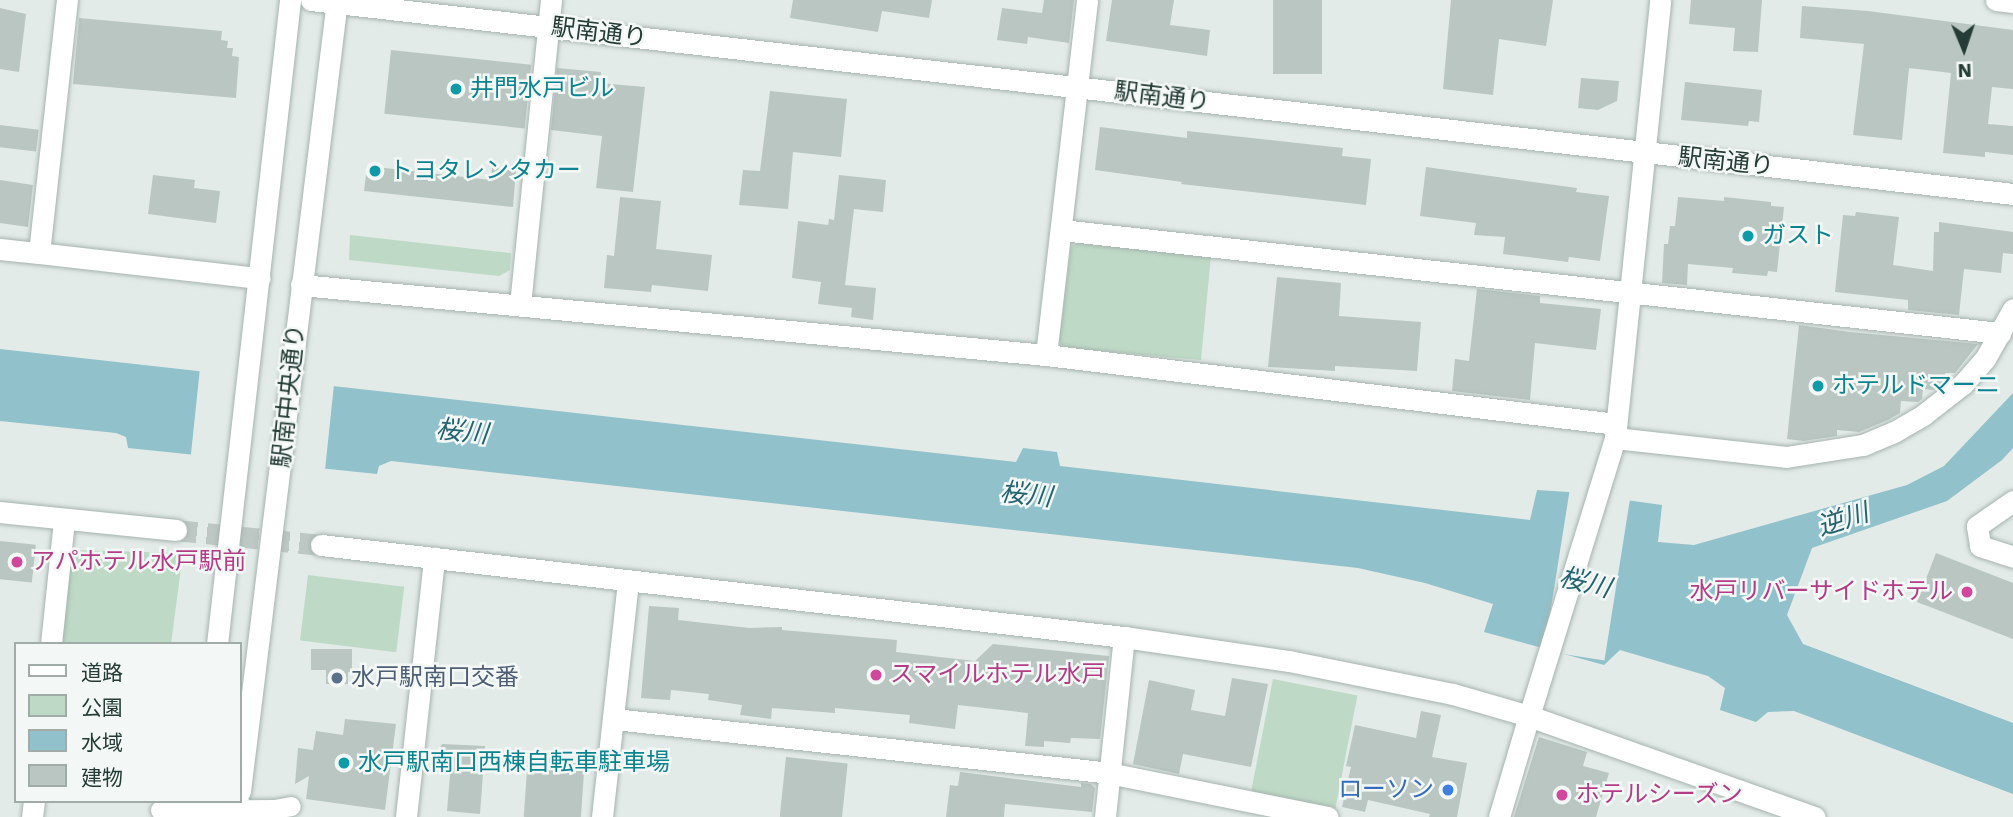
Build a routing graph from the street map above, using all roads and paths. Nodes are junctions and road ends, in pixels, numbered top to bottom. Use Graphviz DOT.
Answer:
graph roads {
  1 [pos="67,0"];
  2 [pos="290,0"];
  3 [pos="311,0"];
  4 [pos="551,0"];
  5 [pos="1087,0"];
  6 [pos="1660,0"];
  7 [pos="1996,0"];
  8 [pos="336,1"];
  9 [pos="2013,2"];
  10 [pos="548,27"];
  11 [pos="1077,87"];
  12 [pos="1644,152"];
  13 [pos="2013,194"];
  14 [pos="1060,230"];
  15 [pos="0,249"];
  16 [pos="39,253"];
  17 [pos="260,278"];
  18 [pos="301,285"];
  19 [pos="1630,293"];
  20 [pos="520,305"];
  21 [pos="2013,309"];
  22 [pos="2000,333"];
  23 [pos="1046,355"];
  24 [pos="1615,431"];
  25 [pos="2013,501"];
  26 [pos="0,512"];
  27 [pos="64,520"];
  28 [pos="176,530"];
  29 [pos="321,545"];
  30 [pos="2013,557"];
  31 [pos="434,558"];
  32 [pos="628,580"];
  33 [pos="1124,636"];
  34 [pos="51,642"];
  35 [pos="218,642"];
  36 [pos="1530,716"];
  37 [pos="614,719"];
  38 [pos="1109,773"];
  39 [pos="242,776"];
  40 [pos="291,804"];
  41 [pos="160,809"];
  42 [pos="406,817"];
  43 [pos="602,817"];
  44 [pos="1105,817"];
  45 [pos="1328,817"];
  46 [pos="1499,817"];
  47 [pos="1815,817"];
  1 -- 16 [label="street"];
  2 -- 17 [label="street, 駅南中央通り"];
  3 -- 8 [label="street, 駅南通り"];
  4 -- 10 [label="street"];
  5 -- 11 [label="street"];
  6 -- 12 [label="street"];
  7 -- 9 [label="street"];
  8 -- 10 [label="street, 駅南通り"];
  8 -- 18 [label="street, 駅南中央通り"];
  10 -- 11 [label="street, 駅南通り"];
  10 -- 20 [label="street"];
  11 -- 12 [label="street, 駅南通り"];
  11 -- 14 [label="street"];
  12 -- 13 [label="street, 駅南通り"];
  12 -- 19 [label="street"];
  14 -- 19 [label="street"];
  14 -- 23 [label="street"];
  15 -- 16 [label="street"];
  16 -- 17 [label="street"];
  17 -- 35 [label="street, 駅南中央通り"];
  18 -- 20 [label="street"];
  18 -- 39 [label="street, 駅南中央通り"];
  19 -- 22 [label="street"];
  19 -- 24 [label="street"];
  20 -- 23 [label="street"];
  21 -- 22 [label="street"];
  22 -- 24 [label="street"];
  23 -- 24 [label="street"];
  24 -- 36 [label="street"];
  25 -- 30 [label="street"];
  26 -- 27 [label="street"];
  27 -- 28 [label="street"];
  27 -- 34 [label="street"];
  29 -- 31 [label="street"];
  31 -- 32 [label="street"];
  31 -- 42 [label="street"];
  32 -- 33 [label="street"];
  32 -- 37 [label="street"];
  33 -- 36 [label="street"];
  33 -- 38 [label="street"];
  36 -- 46 [label="street"];
  36 -- 47 [label="street"];
  37 -- 38 [label="street"];
  37 -- 43 [label="street"];
  38 -- 44 [label="street"];
  38 -- 45 [label="street"];
  40 -- 41 [label="street"];
}
